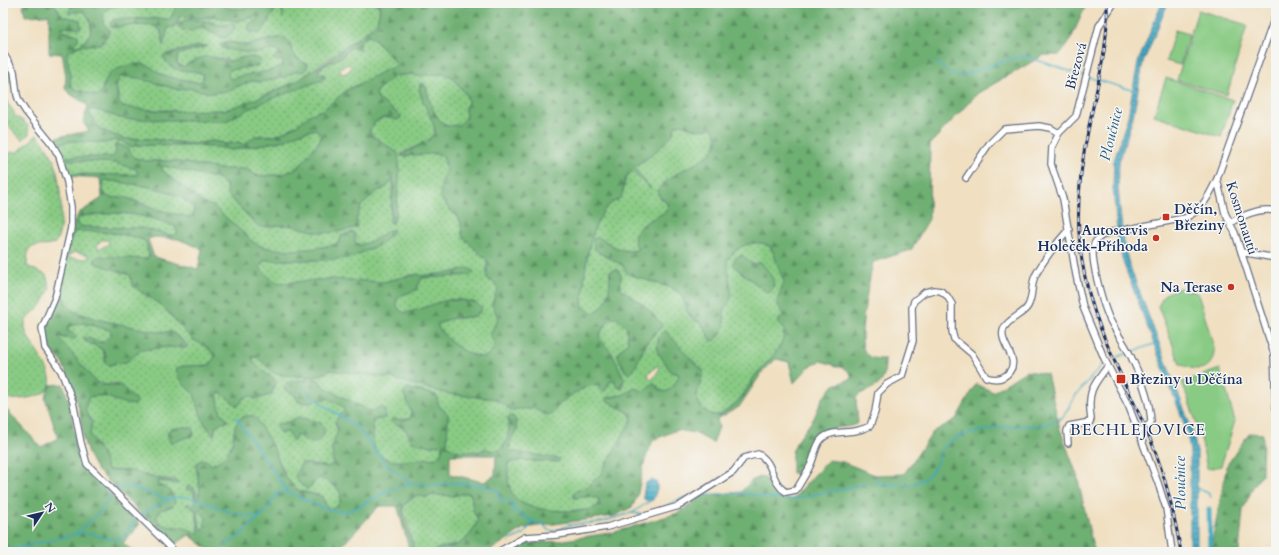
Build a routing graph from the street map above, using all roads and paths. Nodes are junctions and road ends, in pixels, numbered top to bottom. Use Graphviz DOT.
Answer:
graph roads {
  1 [pos="1114,3"];
  2 [pos="1276,14"];
  3 [pos="3,53"];
  4 [pos="1059,133"];
  5 [pos="966,178"];
  6 [pos="1217,179"];
  7 [pos="1210,194"];
  8 [pos="1221,196"];
  9 [pos="1276,211"];
  10 [pos="1230,223"];
  11 [pos="1069,228"];
  12 [pos="1241,252"];
  13 [pos="1276,258"];
  14 [pos="1275,354"];
  15 [pos="1108,366"];
  16 [pos="1276,408"];
  17 [pos="1139,431"];
  18 [pos="1068,443"];
  19 [pos="175,552"];
  20 [pos="498,552"];
  21 [pos="1172,552"];
  1 -- 4 [label="street, Březová"];
  2 -- 6 [label="street, Kosmonautů"];
  3 -- 19 [label="street"];
  4 -- 5 [label="street"];
  4 -- 11 [label="street"];
  6 -- 7 [label="street"];
  6 -- 8 [label="street, Kosmonautů"];
  7 -- 8 [label="street"];
  7 -- 17 [label="street"];
  8 -- 10 [label="street, Kosmonautů"];
  9 -- 10 [label="street"];
  10 -- 12 [label="street, Kosmonautů"];
  11 -- 15 [label="street"];
  11 -- 20 [label="street"];
  12 -- 13 [label="street"];
  12 -- 14 [label="street, Kosmonautů"];
  14 -- 16 [label="street, Kosmonautů"];
  15 -- 17 [label="street"];
  15 -- 18 [label="street"];
  17 -- 21 [label="street"];
}
